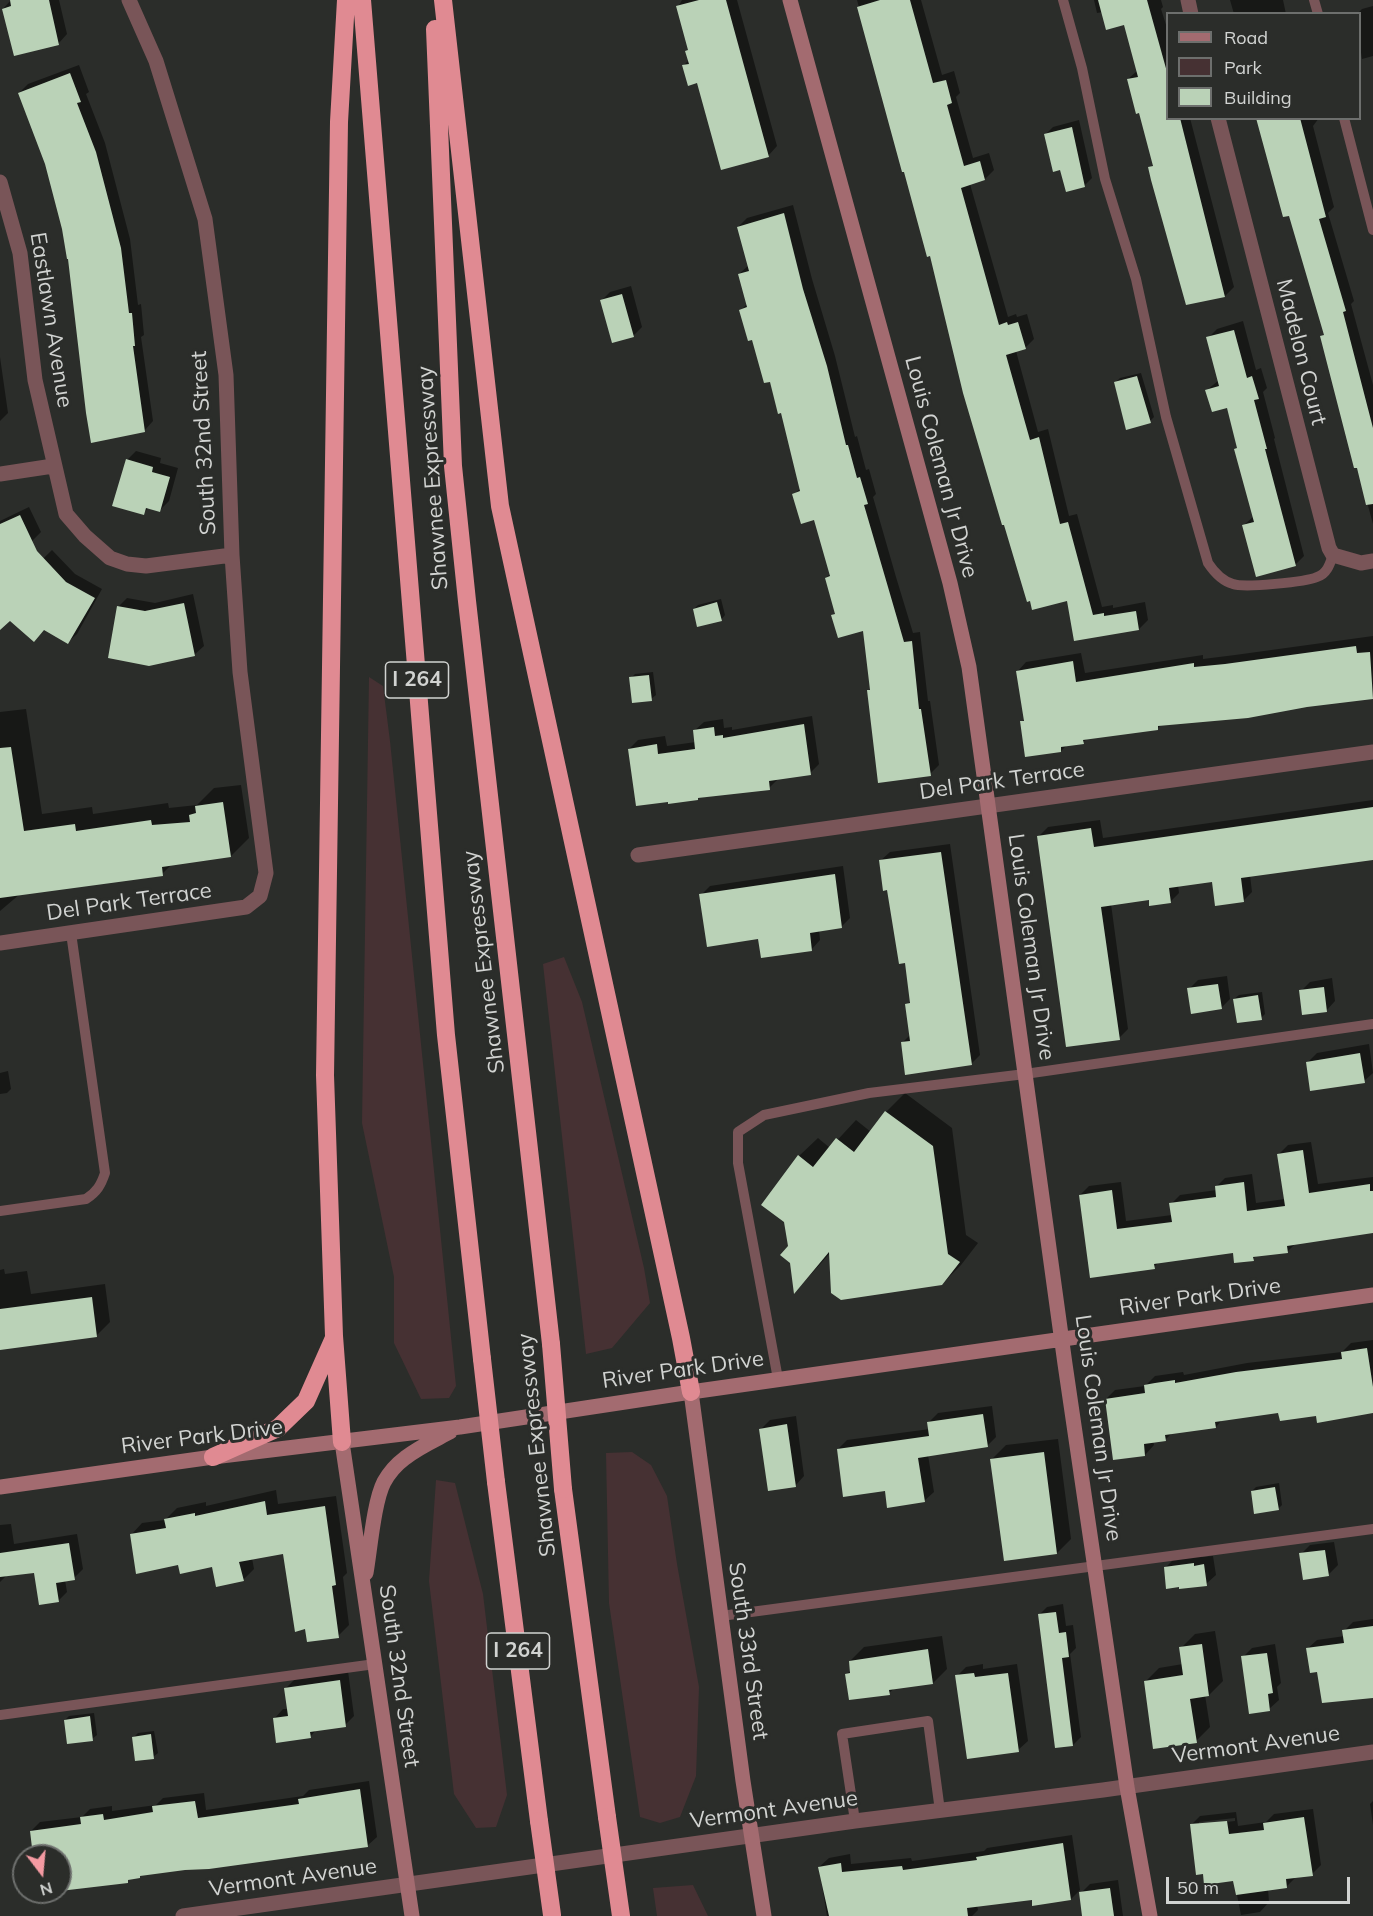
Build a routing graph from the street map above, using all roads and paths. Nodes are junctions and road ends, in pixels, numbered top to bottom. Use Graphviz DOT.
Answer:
graph roads {
  1 [pos="129,0"];
  2 [pos="346,0"];
  3 [pos="362,0"];
  4 [pos="434,0"];
  5 [pos="443,0"];
  6 [pos="790,0"];
  7 [pos="1063,0"];
  8 [pos="1219,120"];
  9 [pos="1345,120"];
  10 [pos="0,182"];
  11 [pos="1373,230"];
  12 [pos="53,466"];
  13 [pos="0,474"];
  14 [pos="232,555"];
  15 [pos="1333,555"];
  16 [pos="1373,561"];
  17 [pos="1373,752"];
  18 [pos="988,806"];
  19 [pos="638,855"];
  20 [pos="260,896"];
  21 [pos="71,933"];
  22 [pos="0,943"];
  23 [pos="1373,1024"];
  24 [pos="1026,1074"];
  25 [pos="0,1211"];
  26 [pos="1373,1295"];
  27 [pos="334,1336"];
  28 [pos="1062,1339"];
  29 [pos="778,1379"];
  30 [pos="691,1392"];
  31 [pos="460,1427"];
  32 [pos="342,1442"];
  33 [pos="213,1457"];
  34 [pos="0,1487"];
  35 [pos="1373,1528"];
  36 [pos="1095,1565"];
  37 [pos="364,1587"];
  38 [pos="721,1616"];
  39 [pos="375,1664"];
  40 [pos="0,1715"];
  41 [pos="1373,1752"];
  42 [pos="1127,1787"];
  43 [pos="940,1810"];
  44 [pos="855,1821"];
  45 [pos="752,1837"];
  46 [pos="407,1885"];
  47 [pos="183,1916"];
  48 [pos="411,1916"];
  49 [pos="552,1916"];
  50 [pos="621,1916"];
  51 [pos="764,1916"];
  52 [pos="1150,1916"];
  1 -- 14 [label="street, South 32nd Street"];
  2 -- 27 [label="highway"];
  3 -- 49 [label="highway, Shawnee Expressway / I 264, bridge"];
  4 -- 50 [label="highway, Shawnee Expressway / I 264, bridge"];
  5 -- 30 [label="highway"];
  6 -- 18 [label="street, Louis Coleman Jr Drive"];
  7 -- 15 [label="lane"];
  8 -- 15 [label="street, Madelon Court"];
  9 -- 11 [label="lane"];
  10 -- 12 [label="street, Eastlawn Avenue"];
  12 -- 13 [label="street"];
  12 -- 14 [label="street, Eastlawn Avenue"];
  14 -- 20 [label="street, South 32nd Street"];
  15 -- 16 [label="street"];
  17 -- 18 [label="street, Del Park Terrace"];
  18 -- 19 [label="street, Del Park Terrace"];
  18 -- 24 [label="street, Louis Coleman Jr Drive"];
  20 -- 21 [label="street, Del Park Terrace"];
  21 -- 22 [label="street, Del Park Terrace"];
  21 -- 25 [label="lane"];
  23 -- 24 [label="lane"];
  24 -- 28 [label="street, Louis Coleman Jr Drive"];
  24 -- 29 [label="lane"];
  26 -- 28 [label="street, River Park Drive"];
  27 -- 32 [label="highway"];
  27 -- 33 [label="highway"];
  28 -- 29 [label="street, River Park Drive"];
  28 -- 36 [label="street, Louis Coleman Jr Drive"];
  29 -- 30 [label="street, River Park Drive"];
  30 -- 31 [label="street, River Park Drive"];
  30 -- 38 [label="street, South 33rd Street"];
  31 -- 32 [label="street, River Park Drive"];
  31 -- 37 [label="street"];
  32 -- 33 [label="street, River Park Drive"];
  32 -- 37 [label="street, South 32nd Street"];
  33 -- 34 [label="street, River Park Drive"];
  35 -- 36 [label="lane"];
  36 -- 38 [label="lane"];
  36 -- 42 [label="street, Louis Coleman Jr Drive"];
  37 -- 39 [label="street, South 32nd Street"];
  38 -- 45 [label="street, South 33rd Street"];
  39 -- 40 [label="lane"];
  39 -- 46 [label="street, South 32nd Street"];
  41 -- 42 [label="street, Vermont Avenue"];
  42 -- 43 [label="street, Vermont Avenue"];
  42 -- 52 [label="street, Louis Coleman Jr Drive"];
  43 -- 44 [label="street, Vermont Avenue"];
  43 -- 44 [label="lane"];
  44 -- 45 [label="street, Vermont Avenue"];
  45 -- 46 [label="street, Vermont Avenue"];
  45 -- 51 [label="street, South 33rd Street"];
  46 -- 47 [label="street, Vermont Avenue"];
  46 -- 48 [label="street, South 32nd Street"];
}
